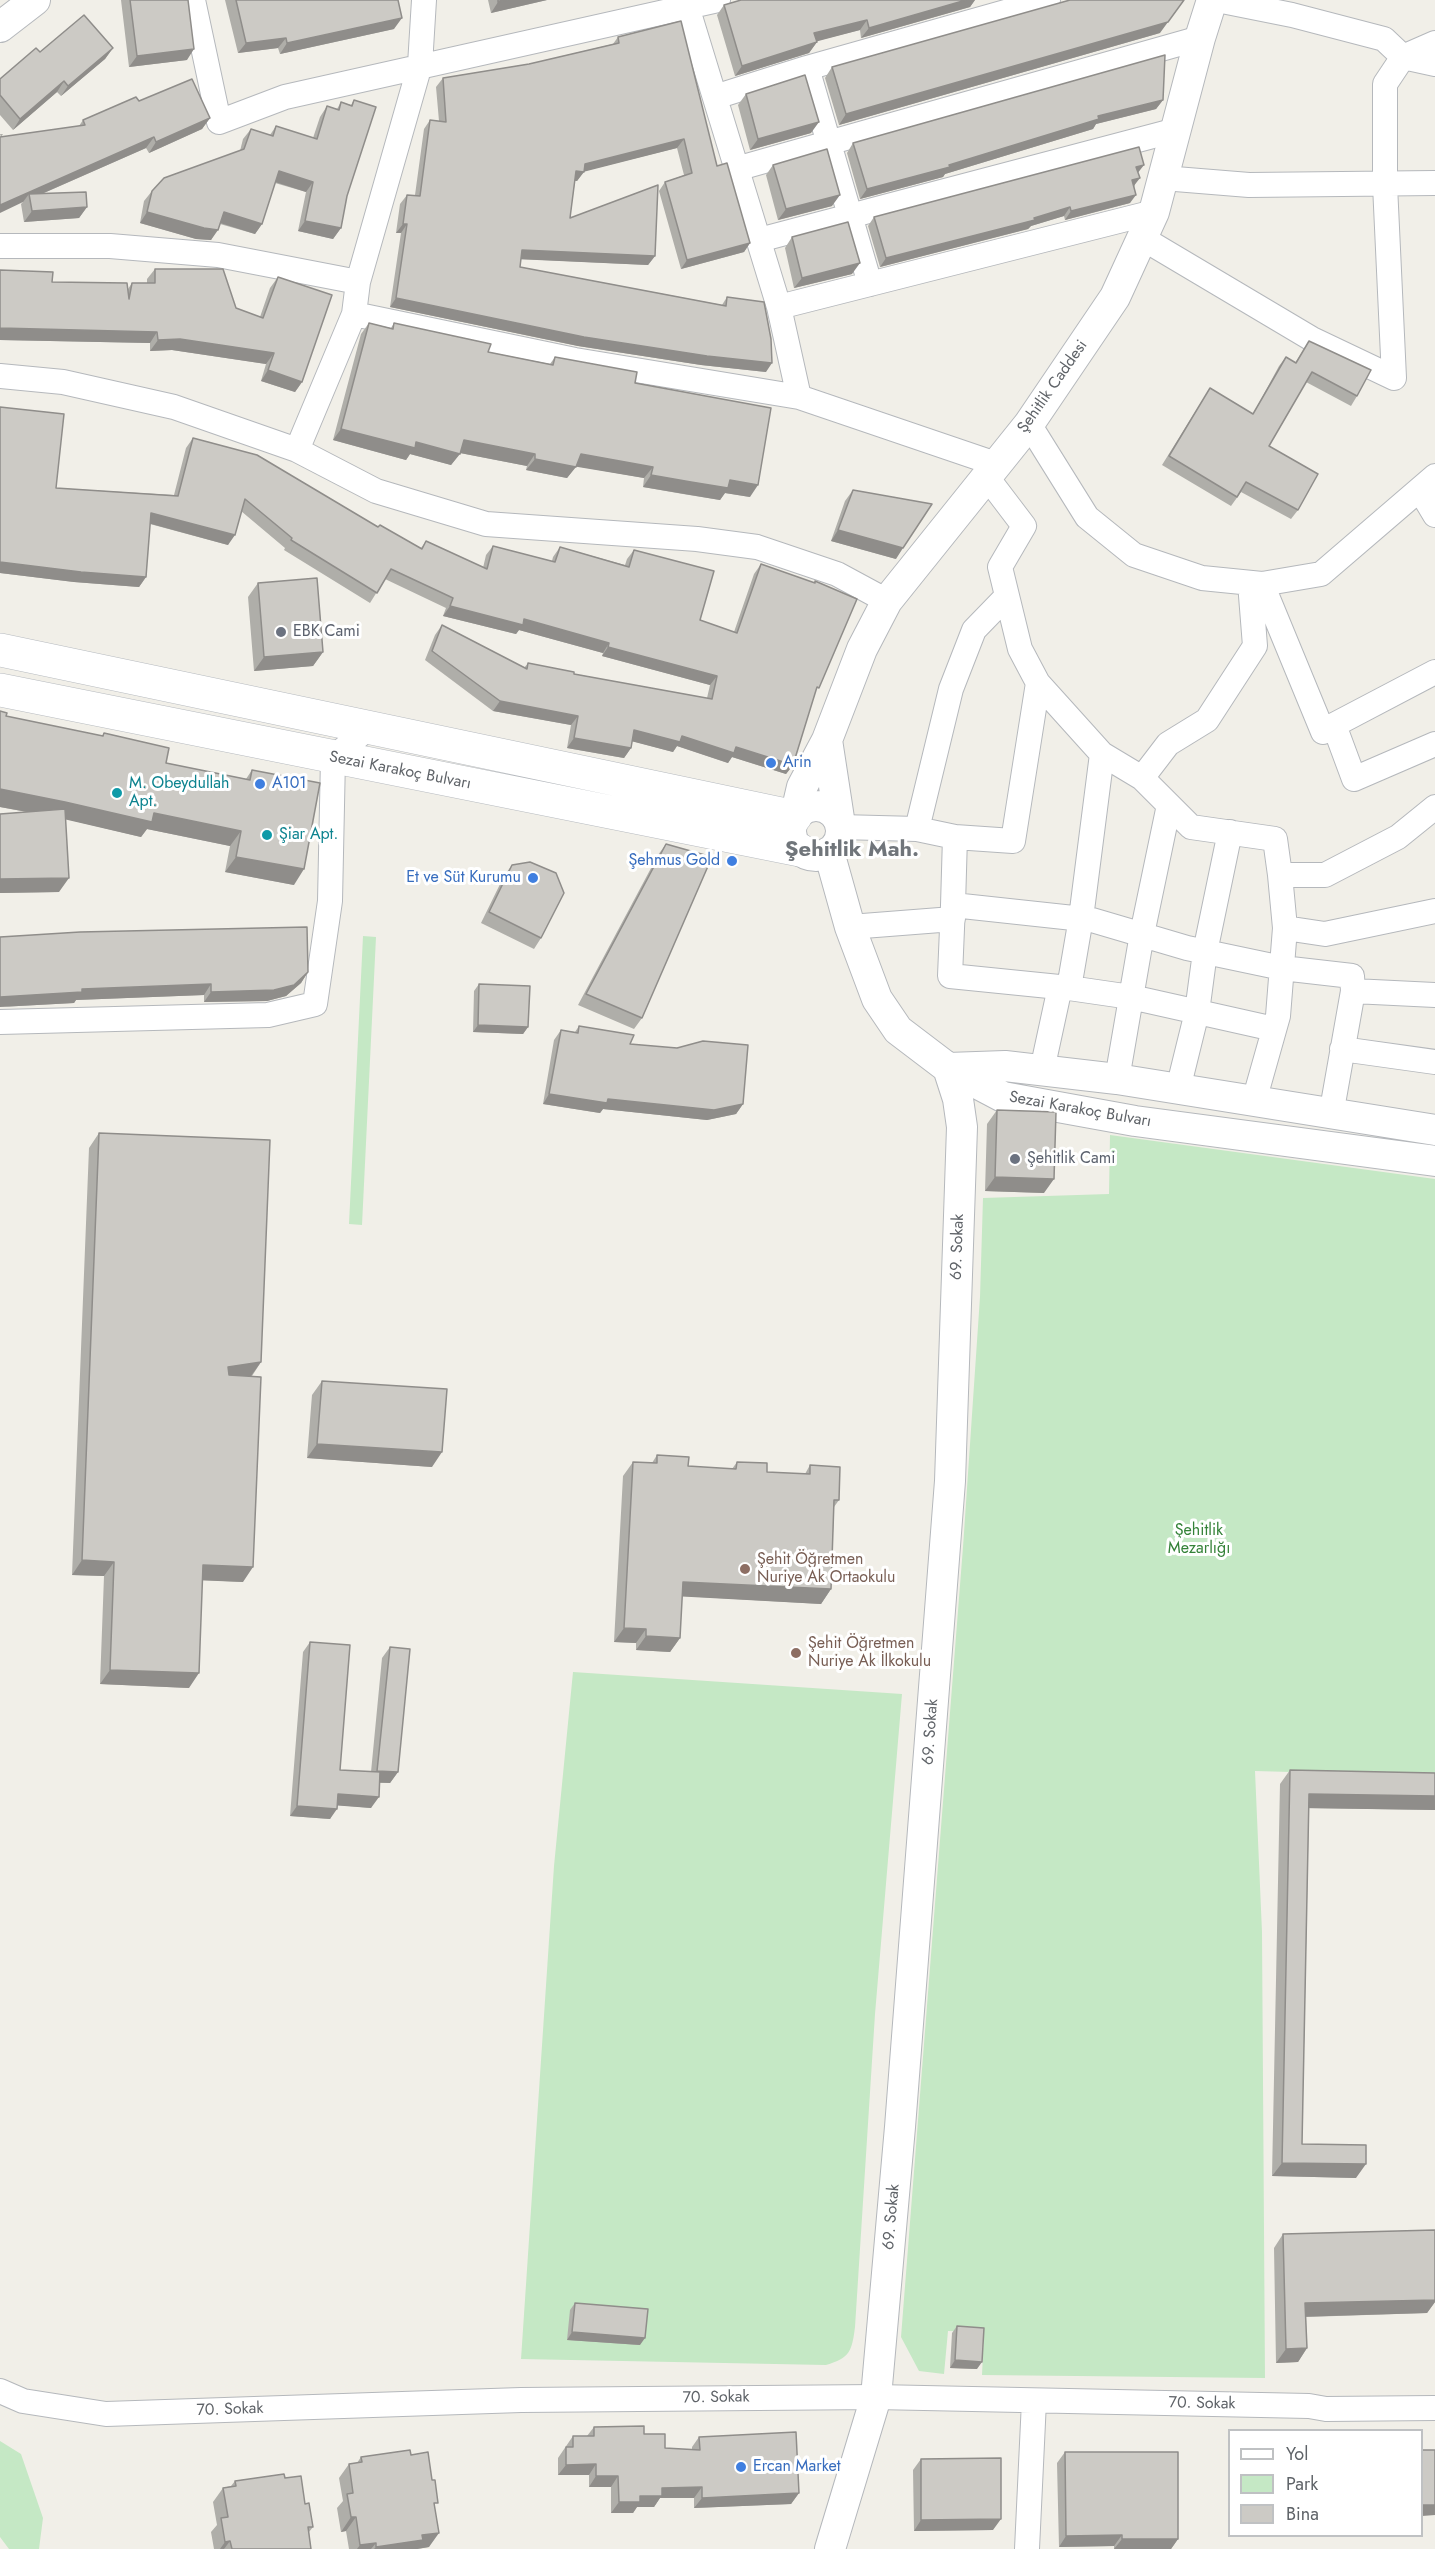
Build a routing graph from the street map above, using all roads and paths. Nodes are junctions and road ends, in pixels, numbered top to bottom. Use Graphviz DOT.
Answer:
graph roads {
  1 [pos="34,0"];
  2 [pos="193,0"];
  3 [pos="424,0"];
  4 [pos="718,0"];
  5 [pos="1047,0"];
  6 [pos="1212,0"];
  7 [pos="1217,0"];
  8 [pos="686,4"];
  9 [pos="1296,7"];
  10 [pos="0,27"];
  11 [pos="1200,38"];
  12 [pos="1435,43"];
  13 [pos="1403,57"];
  14 [pos="1435,64"];
  15 [pos="420,65"];
  16 [pos="807,68"];
  17 [pos="715,97"];
  18 [pos="1176,130"];
  19 [pos="829,143"];
  20 [pos="736,169"];
  21 [pos="1163,178"];
  22 [pos="1435,183"];
  23 [pos="1385,185"];
  24 [pos="850,216"];
  25 [pos="1148,225"];
  26 [pos="759,240"];
  27 [pos="0,246"];
  28 [pos="358,282"];
  29 [pos="870,284"];
  30 [pos="779,307"];
  31 [pos="354,314"];
  32 [pos="0,375"];
  33 [pos="799,397"];
  34 [pos="1029,424"];
  35 [pos="297,450"];
  36 [pos="991,470"];
  37 [pos="1427,483"];
  38 [pos="1435,515"];
  39 [pos="1256,584"];
  40 [pos="1007,596"];
  41 [pos="887,601"];
  42 [pos="0,650"];
  43 [pos="1435,672"];
  44 [pos="1038,683"];
  45 [pos="0,690"];
  46 [pos="1334,725"];
  47 [pos="368,728"];
  48 [pos="827,740"];
  49 [pos="1435,744"];
  50 [pos="1102,754"];
  51 [pos="333,758"];
  52 [pos="1142,778"];
  53 [pos="1168,805"];
  54 [pos="1435,807"];
  55 [pos="795,817"];
  56 [pos="917,829"];
  57 [pos="1230,832"];
  58 [pos="955,837"];
  59 [pos="827,839"];
  60 [pos="1280,874"];
  61 [pos="1435,911"];
  62 [pos="953,912"];
  63 [pos="1081,918"];
  64 [pos="850,927"];
  65 [pos="1285,928"];
  66 [pos="1142,934"];
  67 [pos="1205,952"];
  68 [pos="1282,968"];
  69 [pos="1064,987"];
  70 [pos="1353,991"];
  71 [pos="1435,995"];
  72 [pos="1131,997"];
  73 [pos="1197,1012"];
  74 [pos="0,1022"];
  75 [pos="1274,1029"];
  76 [pos="1342,1049"];
  77 [pos="1435,1062"];
  78 [pos="948,1068"];
  79 [pos="1042,1070"];
  80 [pos="1117,1079"];
  81 [pos="1178,1089"];
  82 [pos="1254,1101"];
  83 [pos="1331,1115"];
  84 [pos="1435,1130"];
  85 [pos="1435,1161"];
  86 [pos="0,2391"];
  87 [pos="876,2397"];
  88 [pos="1034,2401"];
  89 [pos="1435,2408"];
  90 [pos="830,2549"];
  91 [pos="1027,2549"];
  1 -- 10 [label="street"];
  2 -- 15 [label="street"];
  3 -- 15 [label="street"];
  4 -- 8 [label="street"];
  5 -- 16 [label="street"];
  6 -- 11 [label="street, Şehitlik Caddesi"];
  7 -- 9 [label="street"];
  8 -- 15 [label="street"];
  8 -- 17 [label="street"];
  9 -- 13 [label="street"];
  11 -- 18 [label="street, Şehitlik Caddesi"];
  11 -- 19 [label="street"];
  12 -- 13 [label="street"];
  13 -- 14 [label="street"];
  13 -- 23 [label="street"];
  15 -- 28 [label="street"];
  16 -- 17 [label="street"];
  16 -- 19 [label="street"];
  17 -- 20 [label="street"];
  18 -- 21 [label="street, Şehitlik Caddesi"];
  18 -- 24 [label="street"];
  19 -- 20 [label="street"];
  19 -- 24 [label="street"];
  20 -- 26 [label="street"];
  21 -- 23 [label="street"];
  21 -- 25 [label="street, Şehitlik Caddesi"];
  22 -- 23 [label="street"];
  23 -- 25 [label="street"];
  24 -- 26 [label="street"];
  24 -- 29 [label="street"];
  25 -- 29 [label="street"];
  25 -- 34 [label="street, Şehitlik Caddesi"];
  26 -- 30 [label="street"];
  27 -- 28 [label="street"];
  28 -- 31 [label="street"];
  29 -- 30 [label="street"];
  30 -- 33 [label="street"];
  31 -- 33 [label="street"];
  31 -- 35 [label="street"];
  32 -- 35 [label="street"];
  33 -- 36 [label="street"];
  34 -- 36 [label="street, Şehitlik Caddesi"];
  34 -- 39 [label="street"];
  35 -- 41 [label="street"];
  36 -- 40 [label="street"];
  36 -- 41 [label="street, Şehitlik Caddesi"];
  37 -- 38 [label="street"];
  37 -- 39 [label="street"];
  39 -- 46 [label="street"];
  39 -- 52 [label="street"];
  40 -- 44 [label="street"];
  40 -- 56 [label="street"];
  41 -- 48 [label="street, Şehitlik Caddesi"];
  42 -- 47 [label="main road"];
  43 -- 46 [label="street"];
  44 -- 50 [label="street"];
  44 -- 58 [label="street"];
  45 -- 51 [label="main road, Sezai Karakoç Bulvarı"];
  46 -- 49 [label="street"];
  47 -- 51 [label="street"];
  47 -- 55 [label="main road"];
  48 -- 55 [label="street, Şehitlik Caddesi"];
  48 -- 59 [label="street"];
  50 -- 52 [label="street"];
  50 -- 63 [label="street"];
  51 -- 59 [label="main road, Sezai Karakoç Bulvarı"];
  51 -- 74 [label="street"];
  52 -- 53 [label="street"];
  53 -- 57 [label="street"];
  53 -- 66 [label="street"];
  54 -- 60 [label="street"];
  55 -- 59 [label="street, Şehitlik Caddesi"];
  55 -- 59 [label="street"];
  56 -- 58 [label="street"];
  56 -- 59 [label="street"];
  57 -- 60 [label="street"];
  57 -- 67 [label="street"];
  58 -- 62 [label="street"];
  59 -- 64 [label="street, Sezai Karakoç Bulvarı"];
  60 -- 65 [label="street"];
  61 -- 65 [label="street"];
  62 -- 63 [label="street"];
  62 -- 64 [label="street"];
  62 -- 69 [label="street"];
  63 -- 66 [label="street"];
  63 -- 69 [label="street"];
  64 -- 78 [label="street, Sezai Karakoç Bulvarı"];
  65 -- 68 [label="street"];
  66 -- 67 [label="street"];
  66 -- 72 [label="street"];
  67 -- 68 [label="street"];
  67 -- 73 [label="street"];
  68 -- 70 [label="street"];
  68 -- 75 [label="street"];
  69 -- 72 [label="street"];
  69 -- 79 [label="street"];
  70 -- 71 [label="street"];
  70 -- 76 [label="street"];
  72 -- 73 [label="street"];
  72 -- 80 [label="street"];
  73 -- 75 [label="street"];
  73 -- 81 [label="street"];
  75 -- 82 [label="street"];
  76 -- 77 [label="street"];
  76 -- 83 [label="street"];
  78 -- 79 [label="street"];
  78 -- 85 [label="street, Sezai Karakoç Bulvarı"];
  78 -- 87 [label="street, 69. Sokak"];
  79 -- 80 [label="street"];
  80 -- 81 [label="street"];
  81 -- 82 [label="street"];
  82 -- 83 [label="street"];
  83 -- 84 [label="street"];
  86 -- 87 [label="street, 70. Sokak"];
  87 -- 88 [label="street, 70. Sokak"];
  87 -- 90 [label="street, 69. Sokak"];
  88 -- 89 [label="street, 70. Sokak"];
  88 -- 91 [label="street"];
}
